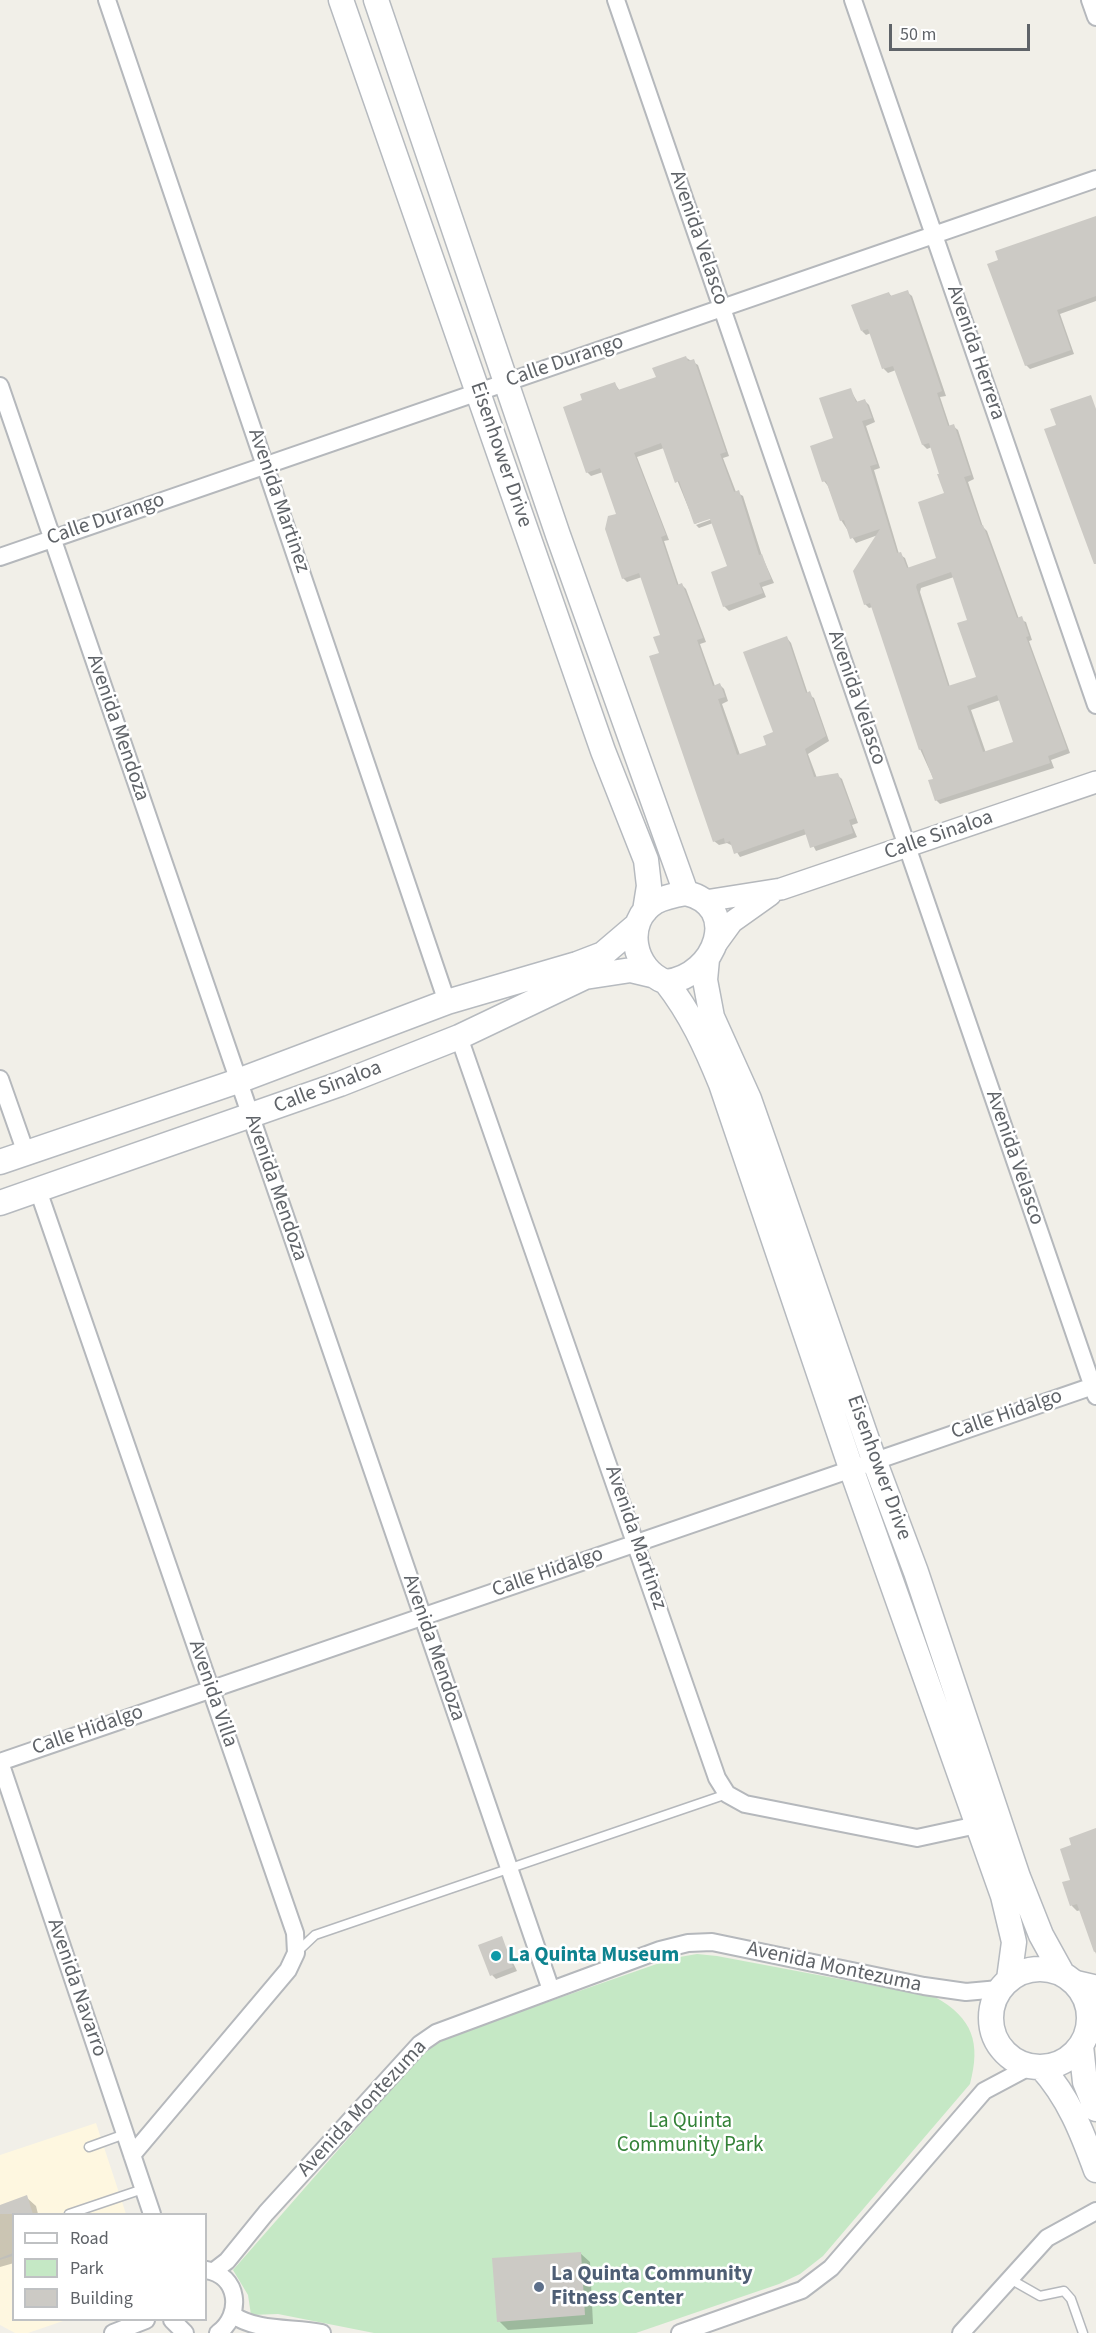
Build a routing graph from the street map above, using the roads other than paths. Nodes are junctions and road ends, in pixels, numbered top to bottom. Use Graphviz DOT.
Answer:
graph roads {
  1 [pos="107,0"];
  2 [pos="342,0"];
  3 [pos="375,0"];
  4 [pos="616,0"];
  5 [pos="853,0"];
  6 [pos="1090,0"];
  7 [pos="1096,17"];
  8 [pos="1096,179"];
  9 [pos="934,235"];
  10 [pos="722,308"];
  11 [pos="506,382"];
  12 [pos="0,386"];
  13 [pos="478,393"];
  14 [pos="267,465"];
  15 [pos="52,539"];
  16 [pos="0,557"];
  17 [pos="1096,705"];
  18 [pos="1096,782"];
  19 [pos="907,847"];
  20 [pos="781,889"];
  21 [pos="696,897"];
  22 [pos="641,918"];
  23 [pos="712,952"];
  24 [pos="659,979"];
  25 [pos="447,1002"];
  26 [pos="459,1037"];
  27 [pos="0,1078"];
  28 [pos="238,1082"];
  29 [pos="250,1116"];
  30 [pos="26,1153"];
  31 [pos="0,1162"];
  32 [pos="38,1190"];
  33 [pos="0,1203"];
  34 [pos="1095,1389"];
  35 [pos="874,1460"];
  36 [pos="851,1468"];
  37 [pos="637,1543"];
  38 [pos="422,1616"];
  39 [pos="210,1690"];
  40 [pos="0,1762"];
  41 [pos="727,1794"];
  42 [pos="976,1825"];
  43 [pos="508,1869"];
  44 [pos="296,1953"];
  45 [pos="1078,1980"];
  46 [pos="1004,1984"];
  47 [pos="550,1990"];
  48 [pos="1093,2017"];
  49 [pos="1081,2046"];
  50 [pos="1036,2067"];
  51 [pos="1096,2109"];
  52 [pos="125,2134"];
  53 [pos="89,2146"];
  54 [pos="132,2155"];
  55 [pos="1096,2170"];
  56 [pos="144,2189"];
  57 [pos="1096,2211"];
  58 [pos="72,2213"];
  59 [pos="152,2213"];
  60 [pos="209,2271"];
  61 [pos="1010,2279"];
  62 [pos="233,2315"];
  63 [pos="142,2321"];
  64 [pos="173,2321"];
  65 [pos="113,2333"];
  66 [pos="185,2333"];
  67 [pos="218,2333"];
  68 [pos="322,2333"];
  69 [pos="680,2333"];
  70 [pos="961,2333"];
  71 [pos="1083,2333"];
  1 -- 14 [label="street, Avenida Martinez"];
  2 -- 13 [label="main road, Eisenhower Drive"];
  3 -- 11 [label="main road, Eisenhower Drive"];
  4 -- 10 [label="street, Avenida Velasco"];
  5 -- 9 [label="street, Avenida Herrera"];
  6 -- 7 [label="street"];
  8 -- 9 [label="street, Calle Durango"];
  9 -- 10 [label="street, Calle Durango"];
  9 -- 17 [label="street, Avenida Herrera"];
  10 -- 11 [label="street, Calle Durango"];
  10 -- 19 [label="street, Avenida Velasco"];
  11 -- 13 [label="street, Calle Durango"];
  11 -- 21 [label="main road, Eisenhower Drive"];
  12 -- 15 [label="street, Avenida Mendoza"];
  13 -- 14 [label="street, Calle Durango"];
  13 -- 22 [label="main road, Eisenhower Drive"];
  14 -- 15 [label="street, Calle Durango"];
  14 -- 25 [label="street, Avenida Martinez"];
  15 -- 16 [label="street, Calle Durango"];
  15 -- 28 [label="street, Avenida Mendoza"];
  18 -- 19 [label="street, Calle Sinaloa"];
  19 -- 20 [label="street, Calle Sinaloa"];
  19 -- 34 [label="street, Avenida Velasco"];
  20 -- 21 [label="street, Calle Sinaloa"];
  20 -- 23 [label="street, Calle Sinaloa"];
  21 -- 22 [label="main road"];
  21 -- 23 [label="main road"];
  22 -- 24 [label="main road"];
  22 -- 25 [label="main road, Calle Sinaloa"];
  23 -- 24 [label="main road"];
  23 -- 35 [label="main road, Eisenhower Drive"];
  24 -- 26 [label="main road, Calle Sinaloa"];
  24 -- 36 [label="main road, Eisenhower Drive"];
  25 -- 28 [label="main road, Calle Sinaloa"];
  26 -- 29 [label="main road, Calle Sinaloa"];
  26 -- 37 [label="street, Avenida Martinez"];
  27 -- 30 [label="street"];
  28 -- 29 [label="street, Avenida Mendoza"];
  28 -- 30 [label="main road, Calle Sinaloa"];
  29 -- 32 [label="main road, Calle Sinaloa"];
  29 -- 38 [label="street, Avenida Mendoza"];
  30 -- 31 [label="main road, Calle Sinaloa"];
  32 -- 33 [label="main road, Calle Sinaloa"];
  32 -- 39 [label="street, Avenida Villa"];
  34 -- 35 [label="street, Calle Hidalgo"];
  35 -- 36 [label="street, Calle Hidalgo"];
  35 -- 45 [label="main road, Eisenhower Drive"];
  36 -- 37 [label="street, Calle Hidalgo"];
  36 -- 42 [label="main road, Eisenhower Drive"];
  37 -- 38 [label="street, Calle Hidalgo"];
  37 -- 41 [label="street, Avenida Martinez"];
  38 -- 39 [label="street, Calle Hidalgo"];
  38 -- 43 [label="street, Avenida Mendoza"];
  39 -- 40 [label="street, Calle Hidalgo"];
  39 -- 44 [label="street, Avenida Villa"];
  40 -- 52 [label="street, Avenida Navarro"];
  41 -- 42 [label="street"];
  41 -- 43 [label="lane"];
  42 -- 46 [label="main road, Eisenhower Drive"];
  43 -- 44 [label="lane"];
  43 -- 47 [label="street, Avenida Mendoza"];
  44 -- 54 [label="street"];
  45 -- 46 [label="main road"];
  45 -- 48 [label="main road, Eisenhower Drive"];
  46 -- 47 [label="street, Avenida Montezuma"];
  46 -- 50 [label="main road, Eisenhower Drive"];
  47 -- 60 [label="street, Avenida Montezuma"];
  48 -- 49 [label="main road, Eisenhower Drive"];
  49 -- 50 [label="main road"];
  49 -- 51 [label="main road, Eisenhower Drive"];
  50 -- 55 [label="main road, Eisenhower Drive"];
  50 -- 69 [label="street"];
  52 -- 53 [label="lane"];
  52 -- 54 [label="street, Avenida Navarro"];
  54 -- 56 [label="street, Avenida Navarro"];
  56 -- 58 [label="lane"];
  56 -- 59 [label="street, Avenida Navarro"];
  57 -- 61 [label="street"];
  60 -- 62 [label="street"];
  61 -- 70 [label="street"];
  61 -- 71 [label="lane"];
  62 -- 67 [label="street"];
  62 -- 68 [label="street"];
  63 -- 65 [label="street"];
  64 -- 66 [label="street"];
}
